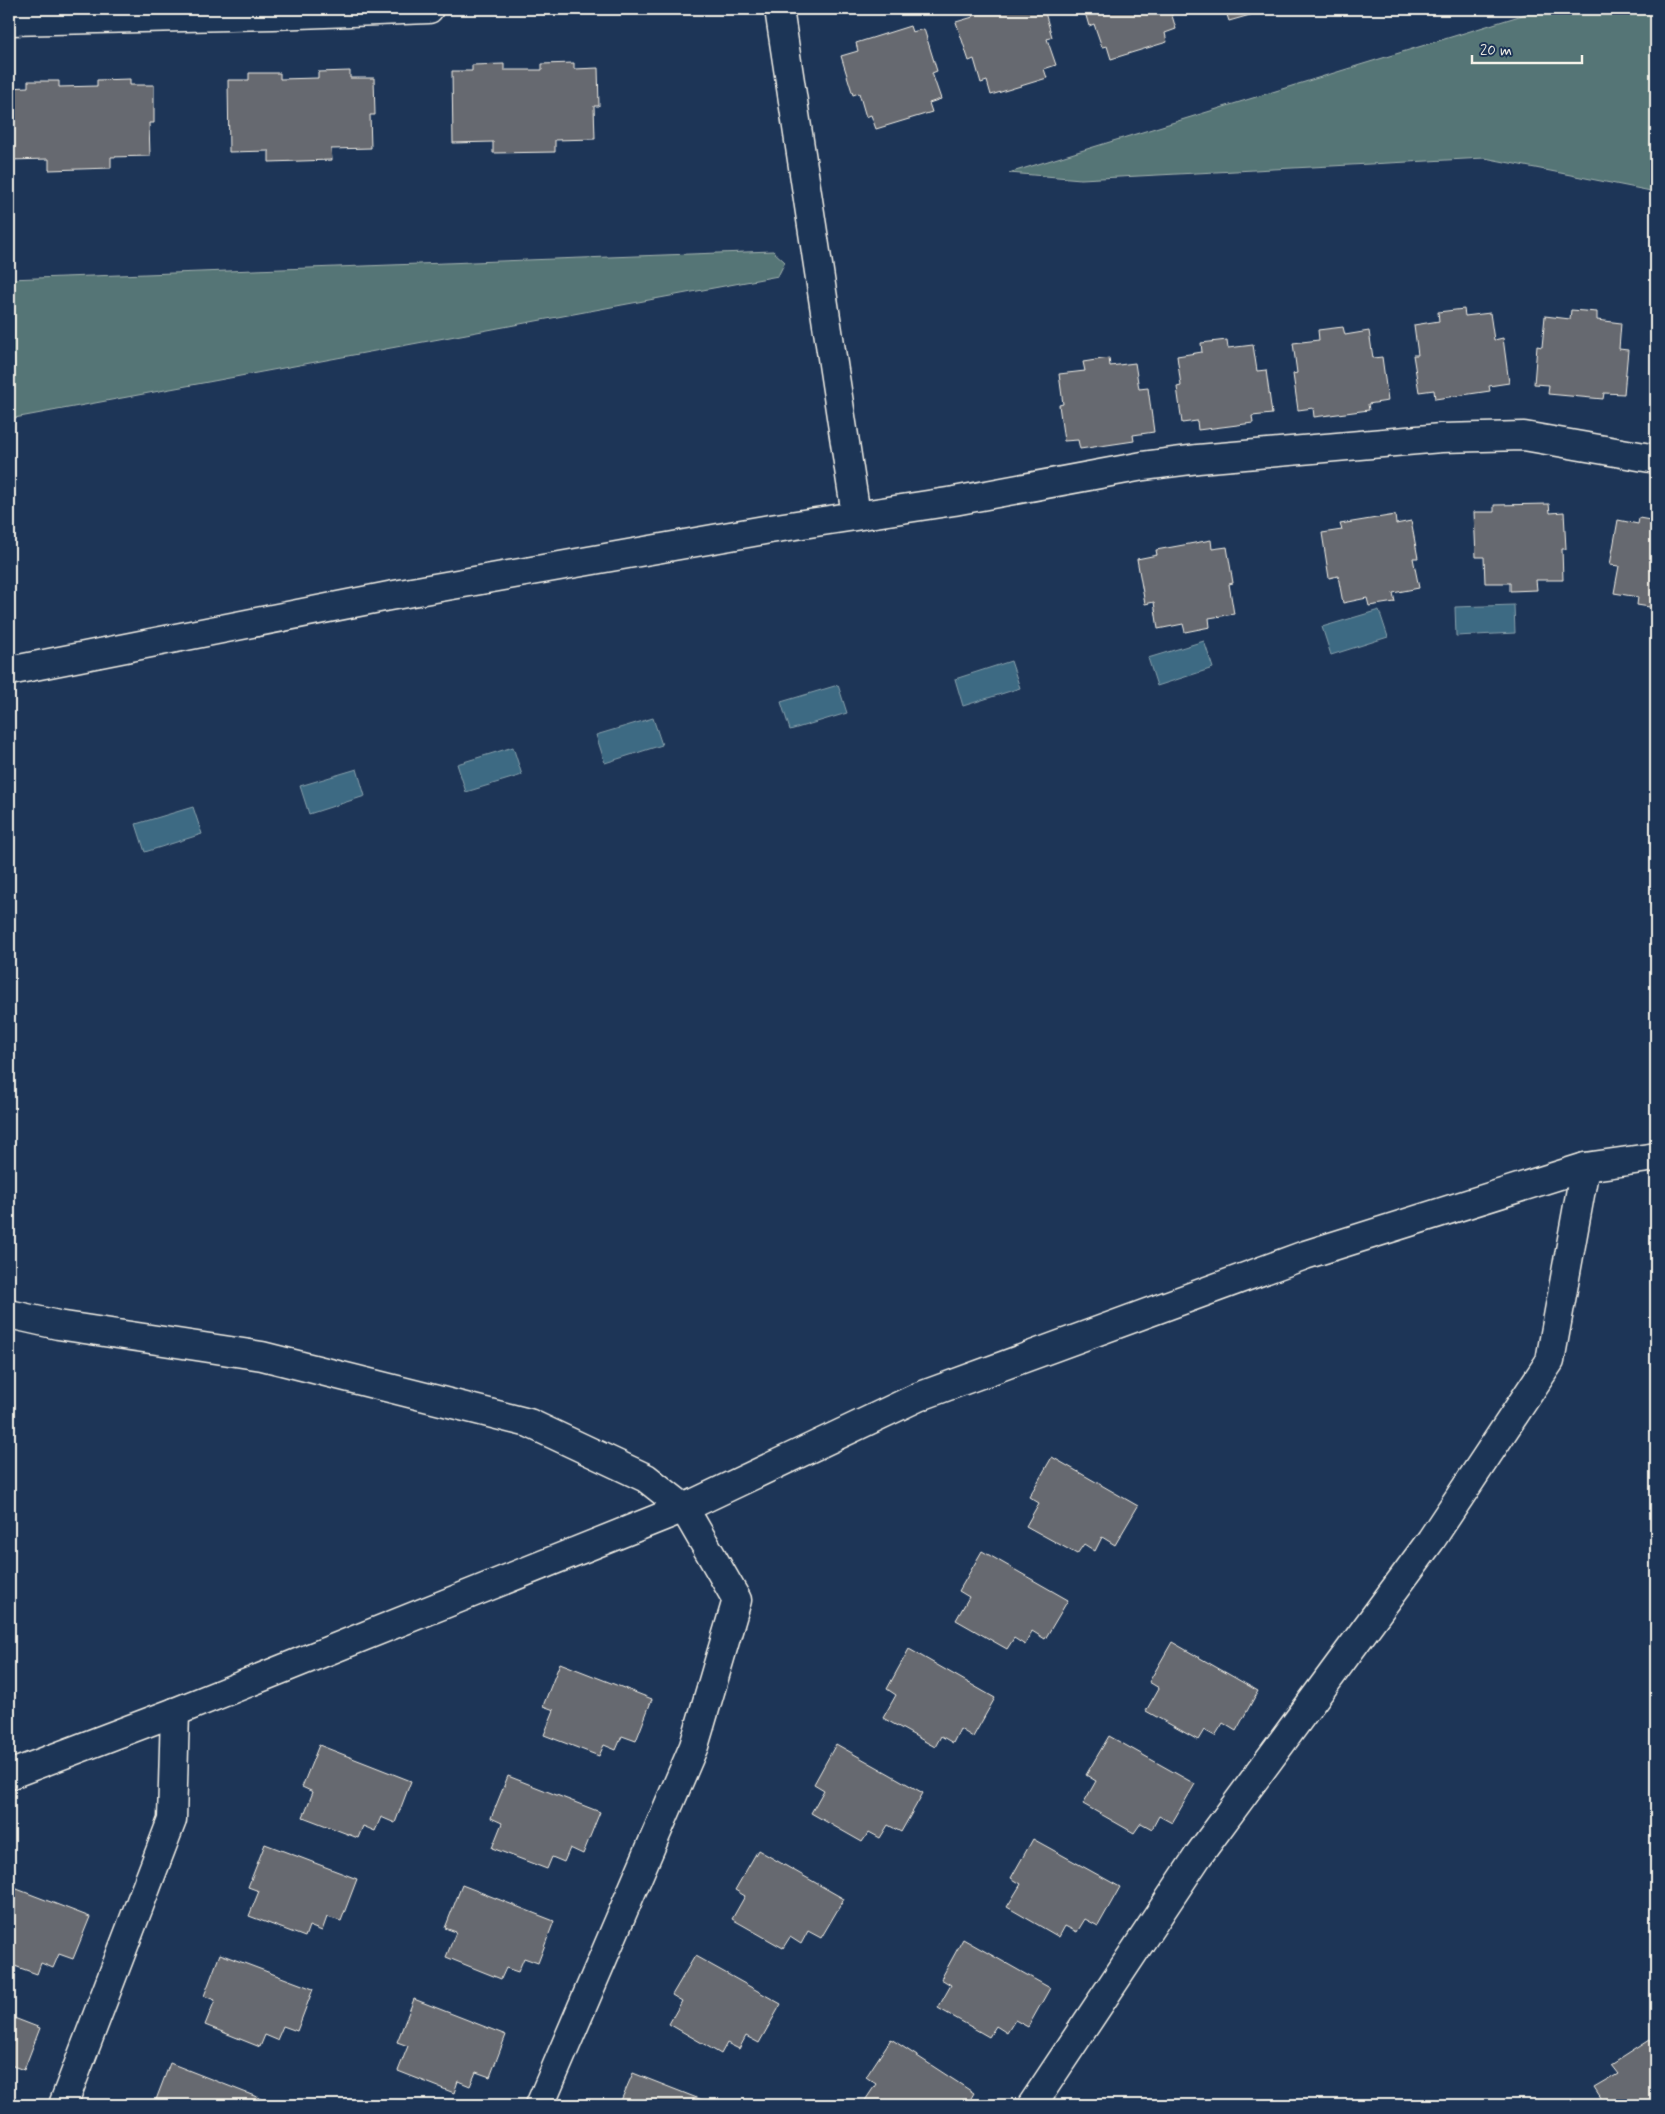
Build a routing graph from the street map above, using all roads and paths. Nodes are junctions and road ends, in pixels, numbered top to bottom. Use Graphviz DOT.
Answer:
graph roads {
  1 [pos="429,9"];
  2 [pos="779,9"];
  3 [pos="9,21"];
  4 [pos="1656,459"];
  5 [pos="856,515"];
  6 [pos="9,671"];
  7 [pos="1656,1157"];
  8 [pos="1585,1167"];
  9 [pos="9,1314"];
  10 [pos="684,1508"];
  11 [pos="174,1712"];
  12 [pos="9,1775"];
  13 [pos="63,2105"];
  14 [pos="540,2105"];
  15 [pos="1032,2105"];
  1 -- 3 [label="street"];
  2 -- 5 [label="street"];
  4 -- 5 [label="street"];
  5 -- 6 [label="street"];
  7 -- 8 [label="street"];
  8 -- 10 [label="street"];
  8 -- 15 [label="street"];
  9 -- 10 [label="street"];
  10 -- 11 [label="street"];
  10 -- 14 [label="street"];
  11 -- 12 [label="street"];
  11 -- 13 [label="street"];
}
